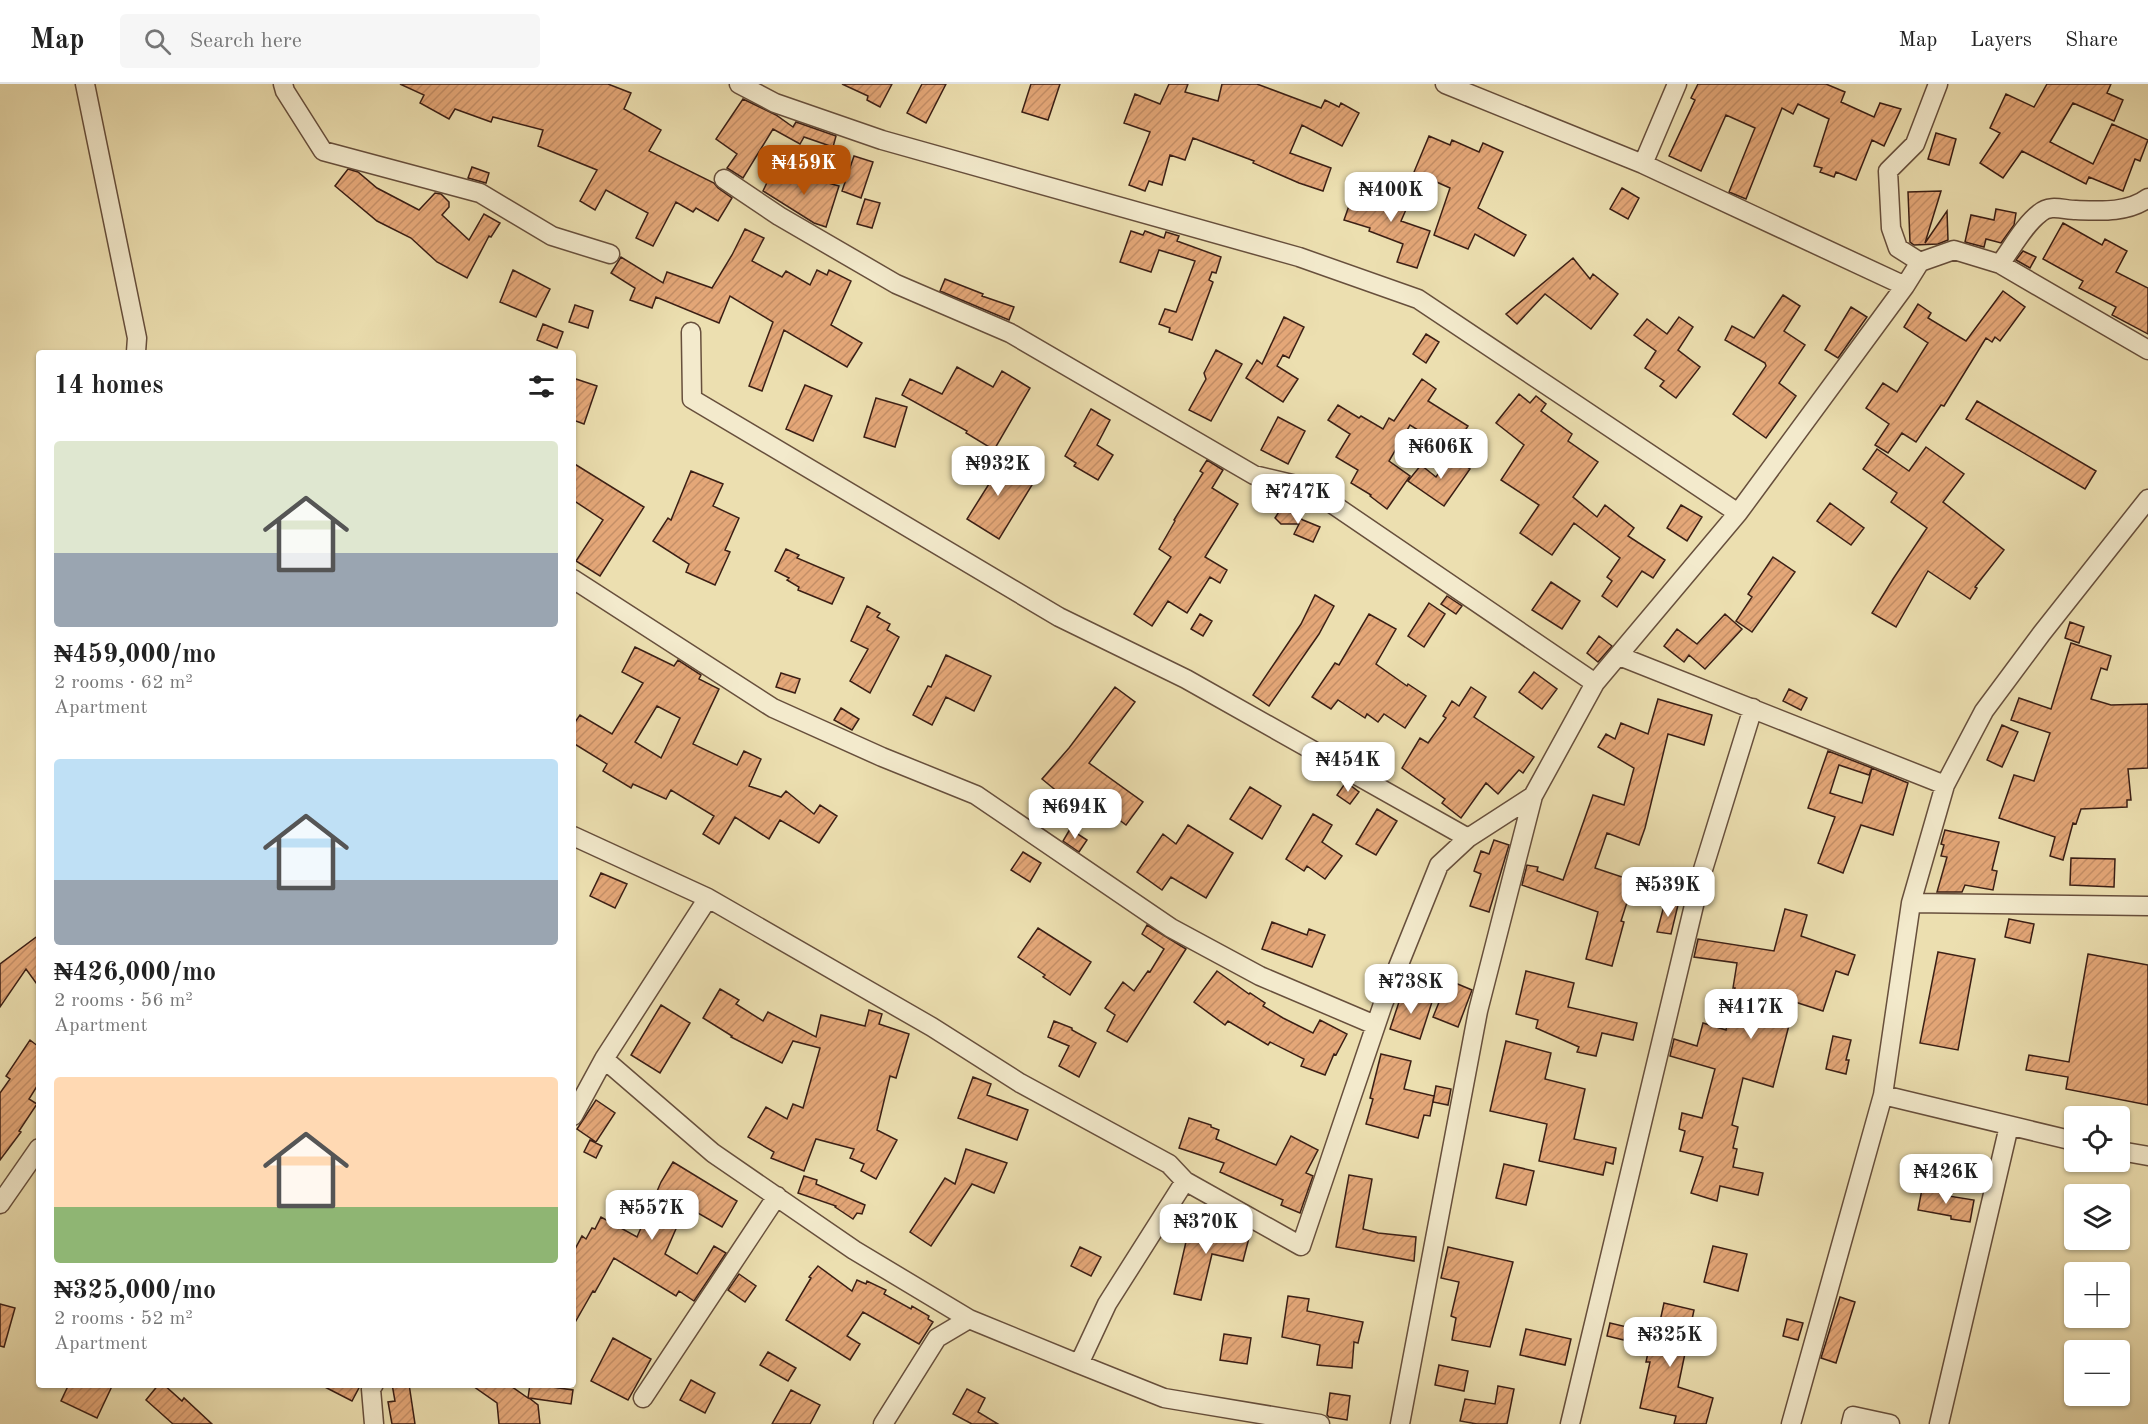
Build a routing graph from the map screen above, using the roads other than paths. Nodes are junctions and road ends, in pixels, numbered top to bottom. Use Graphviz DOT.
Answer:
graph roads {
  1 [pos="85,84"];
  2 [pos="283,84"];
  3 [pos="739,84"];
  4 [pos="1445,84"];
  5 [pos="1677,84"];
  6 [pos="1938,84"];
  7 [pos="1643,164"];
  8 [pos="723,179"];
  9 [pos="2148,198"];
  10 [pos="610,254"];
  11 [pos="1920,262"];
  12 [pos="2000,264"];
  13 [pos="1905,286"];
  14 [pos="690,332"];
  15 [pos="136,350"];
  16 [pos="2148,350"];
  17 [pos="2148,498"];
  18 [pos="1738,513"];
  19 [pos="576,581"];
  20 [pos="1619,656"];
  21 [pos="1595,683"];
  22 [pos="1753,708"];
  23 [pos="1945,785"];
  24 [pos="1533,796"];
  25 [pos="576,837"];
  26 [pos="1468,838"];
  27 [pos="708,898"];
  28 [pos="1911,903"];
  29 [pos="2148,906"];
  30 [pos="1375,1025"];
  31 [pos="604,1059"];
  32 [pos="1883,1095"];
  33 [pos="576,1110"];
  34 [pos="2009,1126"];
  35 [pos="2064,1139"];
  36 [pos="36,1152"];
  37 [pos="2130,1153"];
  38 [pos="2148,1156"];
  39 [pos="1185,1181"];
  40 [pos="777,1196"];
  41 [pos="0,1204"];
  42 [pos="946,1305"];
  43 [pos="969,1320"];
  44 [pos="937,1338"];
  45 [pos="1079,1364"];
  46 [pos="372,1388"];
  47 [pos="644,1398"];
  48 [pos="374,1424"];
  49 [pos="883,1424"];
  50 [pos="1320,1424"];
  51 [pos="1400,1424"];
  52 [pos="1570,1424"];
  53 [pos="1791,1424"];
  54 [pos="1851,1424"];
  55 [pos="1890,1424"];
  56 [pos="1939,1424"];
  1 -- 15 [label="street"];
  2 -- 10 [label="street"];
  3 -- 18 [label="street"];
  4 -- 7 [label="street"];
  5 -- 7 [label="street"];
  6 -- 11 [label="street"];
  7 -- 13 [label="street"];
  8 -- 21 [label="street"];
  9 -- 12 [label="street"];
  11 -- 12 [label="street"];
  11 -- 13 [label="street"];
  12 -- 16 [label="street"];
  13 -- 18 [label="street"];
  14 -- 26 [label="street"];
  17 -- 23 [label="street"];
  18 -- 20 [label="street"];
  19 -- 30 [label="street"];
  20 -- 21 [label="street"];
  20 -- 22 [label="street"];
  21 -- 24 [label="street"];
  22 -- 23 [label="street"];
  22 -- 52 [label="street"];
  23 -- 28 [label="street"];
  24 -- 26 [label="street"];
  24 -- 51 [label="street"];
  25 -- 27 [label="street"];
  26 -- 30 [label="street"];
  27 -- 31 [label="street"];
  27 -- 39 [label="street"];
  28 -- 29 [label="street"];
  28 -- 32 [label="street"];
  30 -- 39 [label="street"];
  31 -- 33 [label="street"];
  31 -- 40 [label="street"];
  32 -- 34 [label="street"];
  32 -- 53 [label="street"];
  34 -- 35 [label="street"];
  34 -- 56 [label="street"];
  36 -- 41 [label="street"];
  37 -- 38 [label="street"];
  39 -- 45 [label="street"];
  40 -- 42 [label="street"];
  40 -- 47 [label="street"];
  42 -- 43 [label="street"];
  42 -- 44 [label="street"];
  43 -- 44 [label="street"];
  43 -- 45 [label="street"];
  44 -- 49 [label="street"];
  45 -- 50 [label="street"];
  46 -- 48 [label="street"];
  54 -- 55 [label="street"];
}
